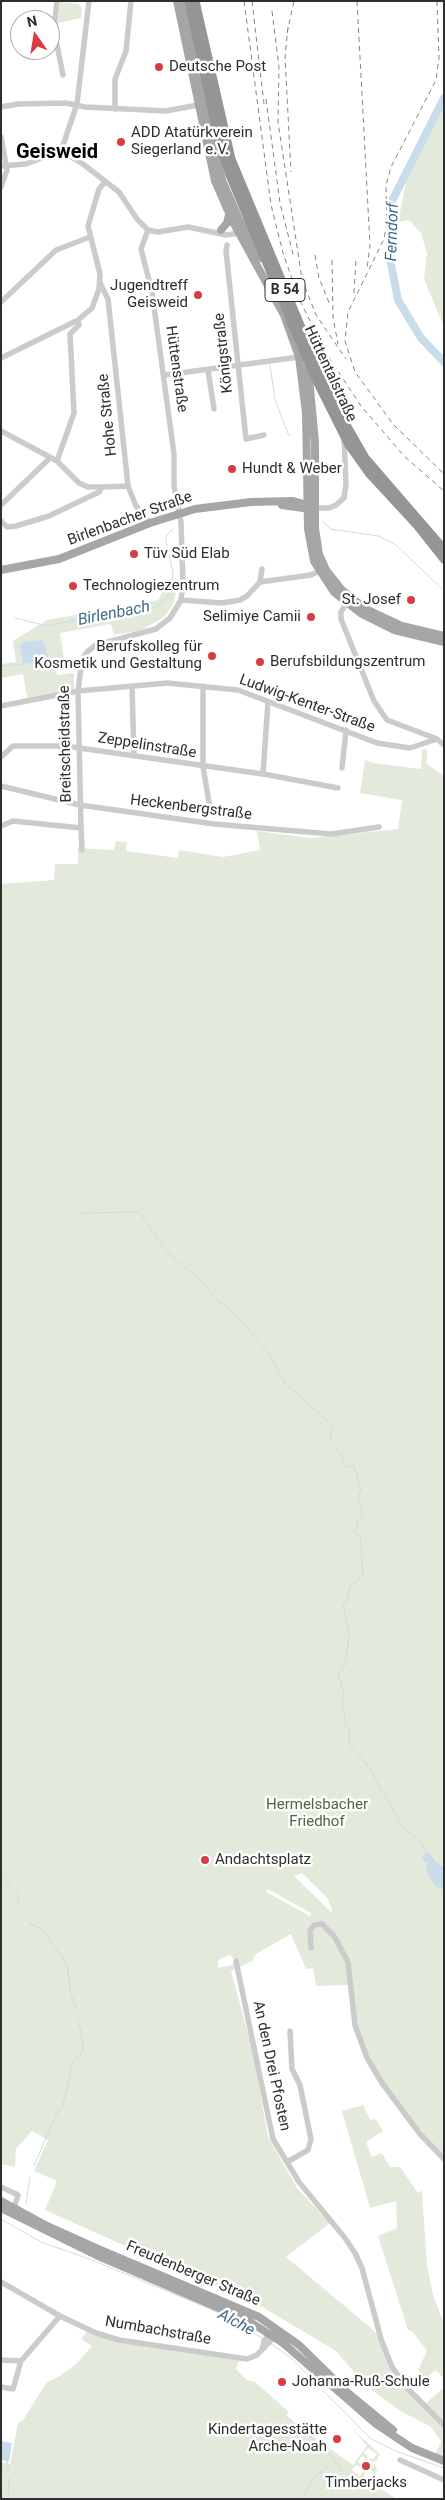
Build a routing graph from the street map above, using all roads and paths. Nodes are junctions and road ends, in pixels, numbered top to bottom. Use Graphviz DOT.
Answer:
graph roads {
  1 [pos="56,1"];
  2 [pos="81,1"];
  3 [pos="132,1"];
  4 [pos="177,1"];
  5 [pos="184,1"];
  6 [pos="188,1"];
  7 [pos="195,1"];
  8 [pos="89,2"];
  9 [pos="63,74"];
  10 [pos="77,104"];
  11 [pos="198,105"];
  12 [pos="1,107"];
  13 [pos="115,109"];
  14 [pos="1,136"];
  15 [pos="61,151"];
  16 [pos="4,166"];
  17 [pos="219,181"];
  18 [pos="105,182"];
  19 [pos="1,187"];
  20 [pos="229,215"];
  21 [pos="239,229"];
  22 [pos="148,230"];
  23 [pos="221,230"];
  24 [pos="211,231"];
  25 [pos="90,236"];
  26 [pos="227,245"];
  27 [pos="100,283"];
  28 [pos="108,299"];
  29 [pos="96,300"];
  30 [pos="1,302"];
  31 [pos="78,320"];
  32 [pos="298,357"];
  33 [pos="1,358"];
  34 [pos="239,365"];
  35 [pos="208,370"];
  36 [pos="165,375"];
  37 [pos="341,407"];
  38 [pos="214,409"];
  39 [pos="1,431"];
  40 [pos="264,435"];
  41 [pos="50,458"];
  42 [pos="57,461"];
  43 [pos="308,484"];
  44 [pos="128,486"];
  45 [pos="102,488"];
  46 [pos="270,502"];
  47 [pos="293,502"];
  48 [pos="1,505"];
  49 [pos="310,507"];
  50 [pos="179,513"];
  51 [pos="1,521"];
  52 [pos="150,523"];
  53 [pos="444,550"];
  54 [pos="444,560"];
  55 [pos="262,569"];
  56 [pos="1,570"];
  57 [pos="319,570"];
  58 [pos="260,582"];
  59 [pos="181,600"];
  60 [pos="348,601"];
  61 [pos="444,636"];
  62 [pos="444,642"];
  63 [pos="132,686"];
  64 [pos="203,686"];
  65 [pos="78,691"];
  66 [pos="268,702"];
  67 [pos="1,706"];
  68 [pos="346,730"];
  69 [pos="437,739"];
  70 [pos="444,745"];
  71 [pos="78,748"];
  72 [pos="134,756"];
  73 [pos="1,757"];
  74 [pos="203,767"];
  75 [pos="342,768"];
  76 [pos="263,774"];
  77 [pos="1,786"];
  78 [pos="338,788"];
  79 [pos="80,805"];
  80 [pos="210,808"];
  81 [pos="1,826"];
  82 [pos="379,827"];
  83 [pos="81,828"];
  84 [pos="82,850"];
  85 [pos="311,1948"];
  86 [pos="236,1961"];
  87 [pos="290,2031"];
  88 [pos="444,2159"];
  89 [pos="287,2162"];
  90 [pos="1,2187"];
  91 [pos="1,2201"];
  92 [pos="1,2208"];
  93 [pos="14,2208"];
  94 [pos="1,2282"];
  95 [pos="60,2316"];
  96 [pos="275,2332"];
  97 [pos="1,2360"];
  98 [pos="21,2361"];
  99 [pos="1,2387"];
  100 [pos="444,2425"];
  101 [pos="400,2460"];
  102 [pos="444,2461"];
  103 [pos="444,2480"];
  1 -- 9 [label="street"];
  2 -- 8 [label="street"];
  3 -- 13 [label="street"];
  4 -- 11 [label="main road"];
  5 -- 17 [label="main road"];
  6 -- 54 [label="highway, Hüttentalstraße / B 54, bridge"];
  7 -- 53 [label="highway, Hüttentalstraße / B 54, bridge"];
  8 -- 10 [label="street"];
  10 -- 12 [label="street"];
  10 -- 13 [label="street"];
  10 -- 15 [label="street"];
  11 -- 13 [label="street"];
  11 -- 17 [label="main road"];
  14 -- 16 [label="street"];
  15 -- 16 [label="street"];
  15 -- 18 [label="street"];
  16 -- 19 [label="street"];
  17 -- 20 [label="main road"];
  17 -- 21 [label="main road"];
  18 -- 22 [label="street"];
  18 -- 25 [label="street"];
  20 -- 21 [label="main road"];
  20 -- 23 [label="main road"];
  21 -- 23 [label="street"];
  21 -- 24 [label="street"];
  21 -- 32 [label="main road"];
  21 -- 49 [label="main road"];
  22 -- 24 [label="street"];
  22 -- 36 [label="street, Hüttenstraße"];
  23 -- 24 [label="street"];
  25 -- 27 [label="street"];
  25 -- 30 [label="street"];
  26 -- 34 [label="street, Königstraße"];
  27 -- 28 [label="street"];
  27 -- 29 [label="street"];
  28 -- 29 [label="street"];
  28 -- 44 [label="street, Hohe Straße"];
  29 -- 31 [label="street"];
  31 -- 33 [label="street"];
  31 -- 42 [label="street"];
  32 -- 34 [label="street"];
  32 -- 43 [label="main road"];
  34 -- 35 [label="street"];
  34 -- 40 [label="street, Königstraße"];
  35 -- 36 [label="street"];
  35 -- 38 [label="street"];
  36 -- 50 [label="street, Hüttenstraße"];
  37 -- 49 [label="street"];
  39 -- 41 [label="street"];
  41 -- 42 [label="street"];
  41 -- 48 [label="street"];
  42 -- 45 [label="street"];
  43 -- 47 [label="main road"];
  43 -- 49 [label="main road"];
  44 -- 45 [label="street"];
  44 -- 52 [label="street, Hohe Straße"];
  45 -- 51 [label="street"];
  46 -- 47 [label="main road, Birlenbacher Straße"];
  46 -- 49 [label="main road, Birlenbacher Straße"];
  46 -- 50 [label="main road, Birlenbacher Straße"];
  47 -- 49 [label="main road, Birlenbacher Straße"];
  49 -- 57 [label="main road"];
  49 -- 60 [label="main road"];
  50 -- 52 [label="main road, Birlenbacher Straße"];
  50 -- 59 [label="street"];
  52 -- 56 [label="main road, Birlenbacher Straße"];
  55 -- 58 [label="street"];
  57 -- 58 [label="street"];
  57 -- 60 [label="main road"];
  58 -- 59 [label="street"];
  59 -- 65 [label="street, Breitscheidstraße"];
  60 -- 61 [label="main road"];
  60 -- 62 [label="main road"];
  60 -- 69 [label="street"];
  63 -- 64 [label="street, Ludwig-Kenter-Straße"];
  63 -- 65 [label="street, Ludwig-Kenter-Straße"];
  63 -- 72 [label="street"];
  64 -- 66 [label="street, Ludwig-Kenter-Straße"];
  64 -- 74 [label="street"];
  65 -- 67 [label="street, Ludwig-Kenter-Straße"];
  65 -- 71 [label="street, Breitscheidstraße"];
  66 -- 68 [label="street, Ludwig-Kenter-Straße"];
  66 -- 76 [label="street"];
  68 -- 69 [label="street, Ludwig-Kenter-Straße"];
  68 -- 75 [label="street"];
  69 -- 70 [label="street"];
  71 -- 72 [label="street, Zeppelinstraße"];
  71 -- 73 [label="street, Zeppelinstraße"];
  71 -- 79 [label="street, Breitscheidstraße"];
  72 -- 74 [label="street, Zeppelinstraße"];
  74 -- 76 [label="street, Zeppelinstraße"];
  74 -- 80 [label="street, Zeppelinstraße"];
  76 -- 78 [label="street, Zeppelinstraße"];
  77 -- 79 [label="street, Heckenbergstraße"];
  79 -- 82 [label="street, Heckenbergstraße"];
  79 -- 83 [label="street, Breitscheidstraße"];
  81 -- 83 [label="street"];
  83 -- 84 [label="street, Breitscheidstraße"];
  85 -- 88 [label="street"];
  86 -- 89 [label="street, An den Drei Pfosten"];
  87 -- 89 [label="street"];
  89 -- 100 [label="street, An den Drei Pfosten"];
  90 -- 93 [label="street"];
  91 -- 93 [label="main road, Freudenberger Straße"];
  92 -- 96 [label="main road, Freudenberger Straße"];
  93 -- 96 [label="main road, Freudenberger Straße"];
  94 -- 95 [label="street, Numbachstraße"];
  95 -- 96 [label="street, Numbachstraße"];
  95 -- 98 [label="street"];
  96 -- 102 [label="main road, Freudenberger Straße"];
  97 -- 98 [label="street"];
  98 -- 99 [label="street"];
  101 -- 103 [label="street"];
}
